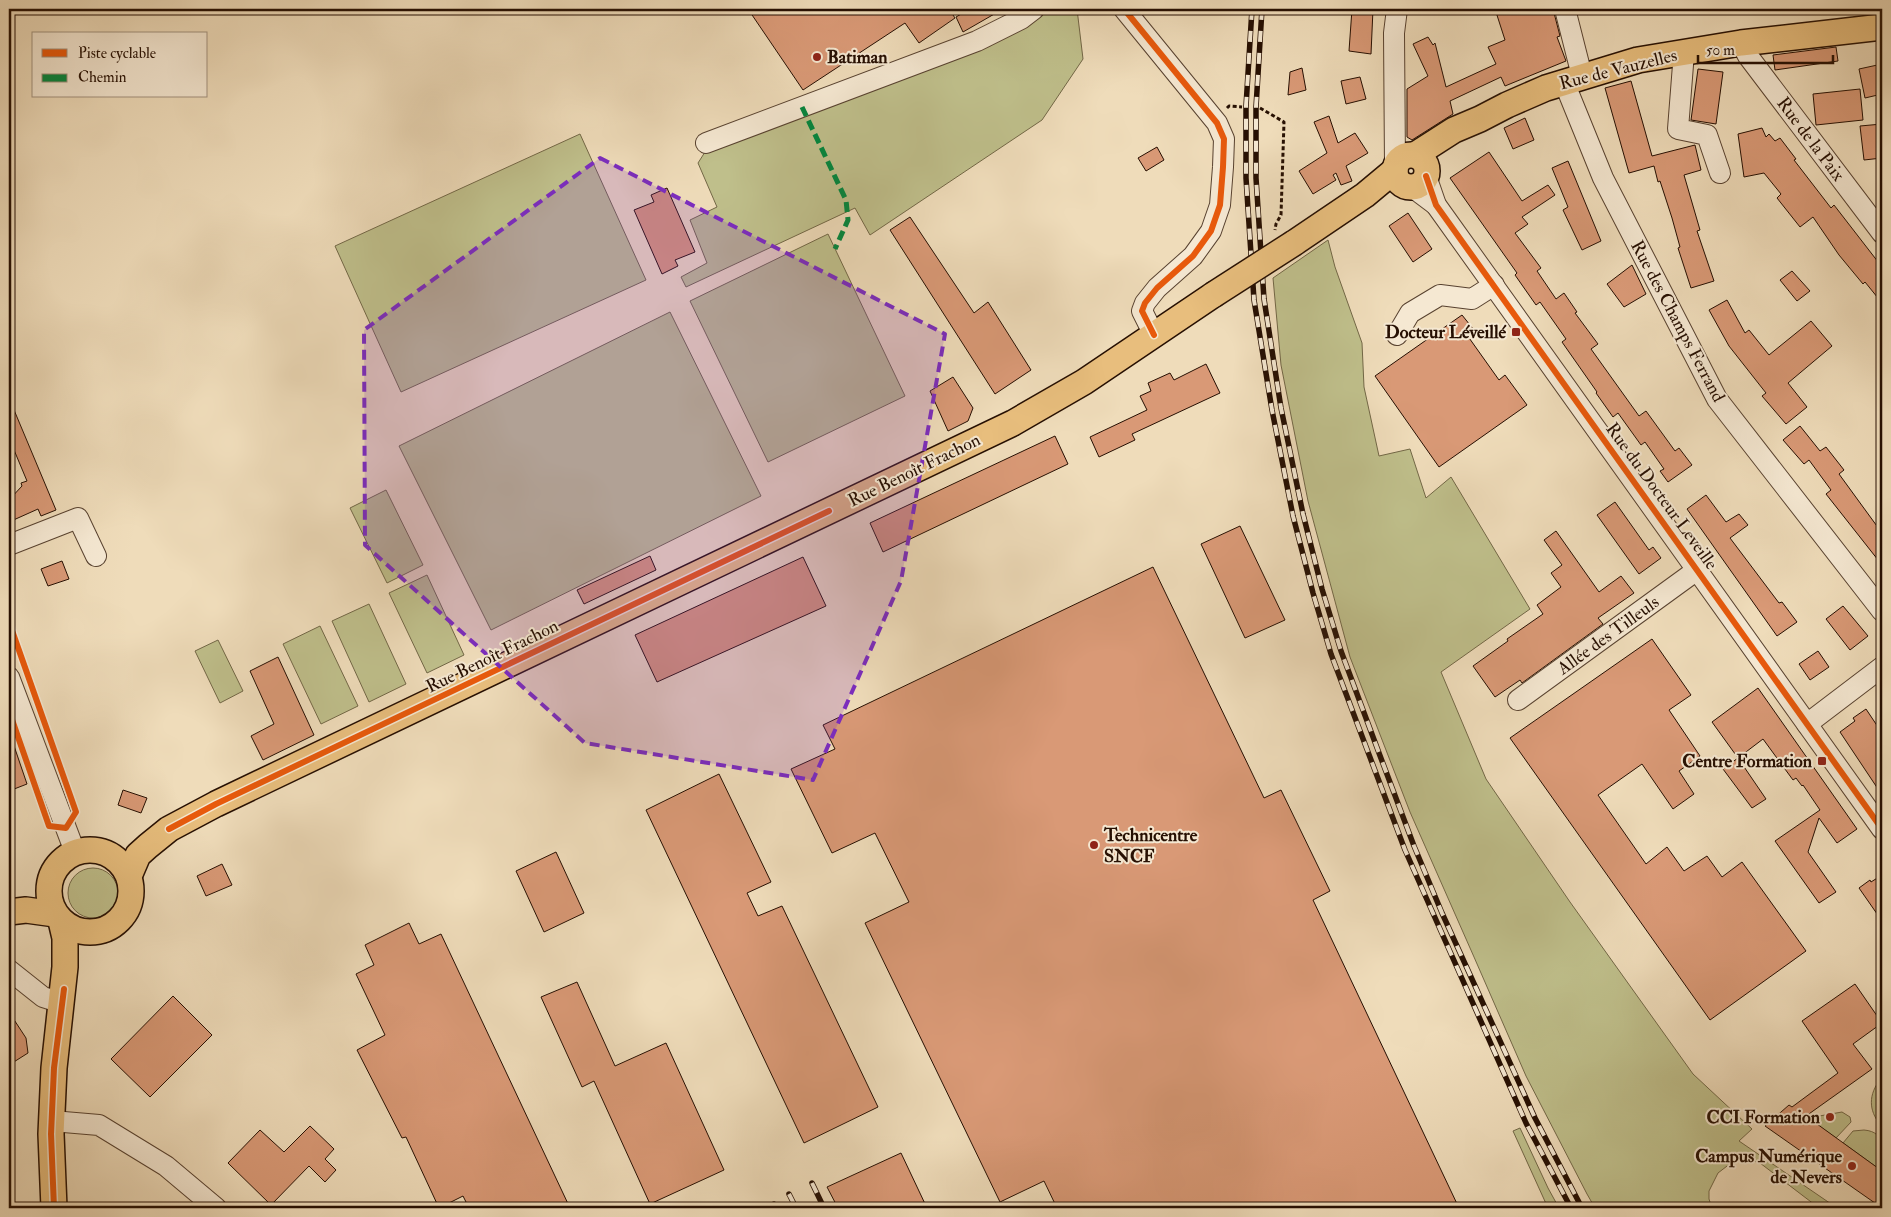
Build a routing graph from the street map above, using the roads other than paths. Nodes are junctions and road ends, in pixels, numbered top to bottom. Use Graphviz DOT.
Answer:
graph roads {
  1 [pos="1034,9"];
  2 [pos="1124,9"];
  3 [pos="1397,9"];
  4 [pos="1565,9"];
  5 [pos="1882,27"];
  6 [pos="1741,43"];
  7 [pos="1684,52"];
  8 [pos="1573,79"];
  9 [pos="706,142"];
  10 [pos="1410,170"];
  11 [pos="1720,173"];
  12 [pos="1882,233"];
  13 [pos="1494,286"];
  14 [pos="1397,335"];
  15 [pos="1154,336"];
  16 [pos="9,545"];
  17 [pos="96,556"];
  18 [pos="1697,570"];
  19 [pos="1882,611"];
  20 [pos="1882,668"];
  21 [pos="9,677"];
  22 [pos="1518,700"];
  23 [pos="1807,724"];
  24 [pos="169,829"];
  25 [pos="1882,829"];
  26 [pos="103,851"];
  27 [pos="75,852"];
  28 [pos="129,876"];
  29 [pos="49,884"];
  30 [pos="9,908"];
  31 [pos="9,912"];
  32 [pos="58,918"];
  33 [pos="90,933"];
  34 [pos="9,970"];
  35 [pos="63,996"];
  36 [pos="52,1121"];
  37 [pos="54,1208"];
  38 [pos="216,1208"];
  1 -- 9 [label="street"];
  2 -- 15 [label="street"];
  3 -- 10 [label="street, Rue du Docteur Leveille"];
  4 -- 8 [label="street, Rue des Champs Ferrand"];
  5 -- 6 [label="main road, Rue de Vauzelles"];
  6 -- 7 [label="main road, Rue de Vauzelles"];
  6 -- 12 [label="street, Rue de la Paix"];
  7 -- 8 [label="main road, Rue de Vauzelles"];
  7 -- 11 [label="street"];
  8 -- 10 [label="main road, Rue de Vauzelles"];
  8 -- 19 [label="street, Rue des Champs Ferrand"];
  10 -- 13 [label="street, Rue du Docteur Leveille"];
  10 -- 15 [label="main road, Rue Benoît Frachon, bridge"];
  13 -- 14 [label="street"];
  13 -- 18 [label="street, Rue du Docteur Leveille"];
  15 -- 24 [label="main road, Rue Benoît Frachon"];
  16 -- 17 [label="street"];
  18 -- 22 [label="street, Allée des Tilleuls"];
  18 -- 23 [label="street, Rue du Docteur Leveille"];
  20 -- 23 [label="street"];
  21 -- 27 [label="street"];
  23 -- 25 [label="street, Rue du Docteur Leveille"];
  24 -- 26 [label="main road"];
  24 -- 28 [label="main road"];
  26 -- 27 [label="main road"];
  26 -- 28 [label="main road"];
  27 -- 29 [label="main road"];
  28 -- 33 [label="main road"];
  29 -- 30 [label="main road"];
  29 -- 32 [label="main road"];
  31 -- 32 [label="main road"];
  32 -- 33 [label="main road"];
  32 -- 35 [label="main road"];
  33 -- 35 [label="main road"];
  34 -- 35 [label="street"];
  35 -- 36 [label="main road"];
  36 -- 37 [label="main road"];
  36 -- 38 [label="street"];
}
